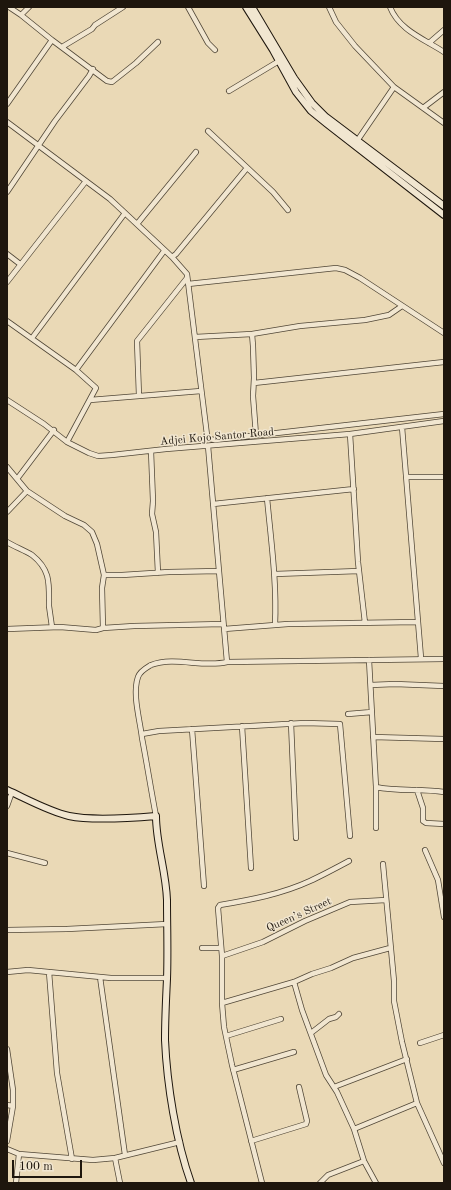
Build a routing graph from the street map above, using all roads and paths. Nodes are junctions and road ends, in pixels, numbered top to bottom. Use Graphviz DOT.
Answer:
graph roads {
  1 [pos="9,7"];
  2 [pos="29,7"];
  3 [pos="123,7"];
  4 [pos="188,7"];
  5 [pos="246,7"];
  6 [pos="252,7"];
  7 [pos="329,7"];
  8 [pos="390,7"];
  9 [pos="21,15"];
  10 [pos="444,30"];
  11 [pos="52,40"];
  12 [pos="158,42"];
  13 [pos="429,43"];
  14 [pos="62,47"];
  15 [pos="215,50"];
  16 [pos="444,52"];
  17 [pos="279,61"];
  18 [pos="92,69"];
  19 [pos="394,87"];
  20 [pos="229,91"];
  21 [pos="444,92"];
  22 [pos="7,104"];
  23 [pos="423,108"];
  24 [pos="7,122"];
  25 [pos="444,123"];
  26 [pos="208,131"];
  27 [pos="357,141"];
  28 [pos="39,146"];
  29 [pos="196,152"];
  30 [pos="247,168"];
  31 [pos="86,181"];
  32 [pos="7,192"];
  33 [pos="444,206"];
  34 [pos="288,210"];
  35 [pos="125,213"];
  36 [pos="444,215"];
  37 [pos="137,224"];
  38 [pos="164,251"];
  39 [pos="7,254"];
  40 [pos="172,257"];
  41 [pos="20,264"];
  42 [pos="187,278"];
  43 [pos="7,282"];
  44 [pos="188,284"];
  45 [pos="402,306"];
  46 [pos="7,321"];
  47 [pos="252,334"];
  48 [pos="444,334"];
  49 [pos="195,337"];
  50 [pos="32,338"];
  51 [pos="444,362"];
  52 [pos="76,370"];
  53 [pos="254,382"];
  54 [pos="201,391"];
  55 [pos="139,396"];
  56 [pos="7,400"];
  57 [pos="90,400"];
  58 [pos="444,414"];
  59 [pos="444,421"];
  60 [pos="402,427"];
  61 [pos="54,430"];
  62 [pos="350,434"];
  63 [pos="256,435"];
  64 [pos="67,442"];
  65 [pos="208,446"];
  66 [pos="151,452"];
  67 [pos="7,467"];
  68 [pos="406,477"];
  69 [pos="444,477"];
  70 [pos="18,479"];
  71 [pos="354,489"];
  72 [pos="27,491"];
  73 [pos="267,498"];
  74 [pos="213,504"];
  75 [pos="7,512"];
  76 [pos="7,542"];
  77 [pos="359,570"];
  78 [pos="219,571"];
  79 [pos="158,572"];
  80 [pos="104,574"];
  81 [pos="274,574"];
  82 [pos="417,622"];
  83 [pos="365,623"];
  84 [pos="275,625"];
  85 [pos="52,627"];
  86 [pos="224,627"];
  87 [pos="7,628"];
  88 [pos="103,628"];
  89 [pos="421,658"];
  90 [pos="444,659"];
  91 [pos="369,660"];
  92 [pos="227,662"];
  93 [pos="371,685"];
  94 [pos="444,686"];
  95 [pos="372,712"];
  96 [pos="348,714"];
  97 [pos="291,723"];
  98 [pos="242,726"];
  99 [pos="192,729"];
  100 [pos="142,734"];
  101 [pos="373,737"];
  102 [pos="444,739"];
  103 [pos="376,787"];
  104 [pos="417,790"];
  105 [pos="10,791"];
  106 [pos="444,792"];
  107 [pos="7,806"];
  108 [pos="156,816"];
  109 [pos="444,824"];
  110 [pos="376,828"];
  111 [pos="350,836"];
  112 [pos="296,838"];
  113 [pos="425,850"];
  114 [pos="7,853"];
  115 [pos="349,861"];
  116 [pos="45,864"];
  117 [pos="383,864"];
  118 [pos="251,868"];
  119 [pos="204,886"];
  120 [pos="386,900"];
  121 [pos="444,917"];
  122 [pos="167,924"];
  123 [pos="7,930"];
  124 [pos="202,948"];
  125 [pos="221,948"];
  126 [pos="390,948"];
  127 [pos="222,956"];
  128 [pos="7,972"];
  129 [pos="50,972"];
  130 [pos="100,977"];
  131 [pos="167,978"];
  132 [pos="294,982"];
  133 [pos="222,1003"];
  134 [pos="339,1014"];
  135 [pos="281,1019"];
  136 [pos="311,1033"];
  137 [pos="444,1035"];
  138 [pos="226,1036"];
  139 [pos="420,1043"];
  140 [pos="7,1049"];
  141 [pos="294,1052"];
  142 [pos="407,1059"];
  143 [pos="234,1070"];
  144 [pos="9,1079"];
  145 [pos="299,1087"];
  146 [pos="334,1087"];
  147 [pos="417,1103"];
  148 [pos="7,1105"];
  149 [pos="13,1106"];
  150 [pos="354,1129"];
  151 [pos="7,1141"];
  152 [pos="251,1141"];
  153 [pos="180,1142"];
  154 [pos="7,1149"];
  155 [pos="19,1154"];
  156 [pos="125,1155"];
  157 [pos="115,1158"];
  158 [pos="72,1159"];
  159 [pos="364,1161"];
  160 [pos="444,1163"];
  161 [pos="16,1183"];
  162 [pos="120,1183"];
  163 [pos="191,1183"];
  164 [pos="262,1183"];
  165 [pos="320,1183"];
  166 [pos="376,1183"];
  1 -- 9 [label="street"];
  2 -- 9 [label="street"];
  3 -- 14 [label="street"];
  4 -- 15 [label="street"];
  5 -- 17 [label="street"];
  6 -- 27 [label="street"];
  7 -- 19 [label="street"];
  8 -- 13 [label="street"];
  9 -- 11 [label="street"];
  10 -- 13 [label="street"];
  11 -- 14 [label="street"];
  11 -- 22 [label="street"];
  12 -- 18 [label="street"];
  13 -- 16 [label="street"];
  14 -- 18 [label="street"];
  17 -- 20 [label="street"];
  17 -- 36 [label="street"];
  18 -- 28 [label="street"];
  19 -- 23 [label="street"];
  19 -- 27 [label="street"];
  21 -- 23 [label="street"];
  23 -- 25 [label="street"];
  24 -- 28 [label="street"];
  26 -- 30 [label="street"];
  27 -- 33 [label="street"];
  28 -- 31 [label="street"];
  28 -- 32 [label="street"];
  29 -- 37 [label="street"];
  30 -- 34 [label="street"];
  30 -- 40 [label="street"];
  31 -- 35 [label="street"];
  31 -- 41 [label="street"];
  35 -- 37 [label="street"];
  35 -- 50 [label="street"];
  37 -- 38 [label="street"];
  38 -- 40 [label="street"];
  38 -- 52 [label="street"];
  39 -- 41 [label="street"];
  40 -- 42 [label="street"];
  41 -- 43 [label="street"];
  42 -- 44 [label="street"];
  42 -- 55 [label="street"];
  44 -- 45 [label="street"];
  44 -- 49 [label="street"];
  45 -- 47 [label="street"];
  45 -- 48 [label="street"];
  46 -- 50 [label="street"];
  47 -- 49 [label="street"];
  47 -- 53 [label="street"];
  49 -- 54 [label="street"];
  50 -- 52 [label="street"];
  51 -- 53 [label="street"];
  52 -- 57 [label="street"];
  53 -- 63 [label="street"];
  54 -- 55 [label="street"];
  54 -- 63 [label="street"];
  55 -- 57 [label="street"];
  56 -- 61 [label="street, Adjei Kojo Santor Road"];
  57 -- 64 [label="street"];
  58 -- 63 [label="street"];
  59 -- 60 [label="street, Adjei Kojo Santor Road"];
  60 -- 62 [label="street, Adjei Kojo Santor Road"];
  60 -- 68 [label="street"];
  61 -- 64 [label="street, Adjei Kojo Santor Road"];
  61 -- 70 [label="street"];
  62 -- 65 [label="street, Adjei Kojo Santor Road"];
  62 -- 71 [label="street"];
  64 -- 66 [label="street, Adjei Kojo Santor Road"];
  65 -- 66 [label="street, Adjei Kojo Santor Road"];
  65 -- 74 [label="street"];
  66 -- 79 [label="street"];
  67 -- 70 [label="street"];
  68 -- 69 [label="street"];
  68 -- 82 [label="street"];
  70 -- 72 [label="street"];
  71 -- 73 [label="street"];
  71 -- 77 [label="street"];
  72 -- 75 [label="street"];
  72 -- 80 [label="street"];
  73 -- 74 [label="street"];
  73 -- 81 [label="street"];
  74 -- 78 [label="street"];
  76 -- 85 [label="street"];
  77 -- 81 [label="street"];
  77 -- 83 [label="street"];
  78 -- 79 [label="street"];
  78 -- 86 [label="street"];
  79 -- 80 [label="street"];
  80 -- 88 [label="street"];
  81 -- 84 [label="street"];
  82 -- 83 [label="street"];
  82 -- 89 [label="street"];
  83 -- 84 [label="street"];
  84 -- 86 [label="street"];
  85 -- 87 [label="street"];
  85 -- 88 [label="street"];
  86 -- 88 [label="street"];
  86 -- 92 [label="street"];
  89 -- 90 [label="street"];
  89 -- 91 [label="street"];
  91 -- 92 [label="street"];
  91 -- 93 [label="street"];
  92 -- 100 [label="street"];
  93 -- 94 [label="street"];
  93 -- 95 [label="street"];
  95 -- 96 [label="street"];
  95 -- 101 [label="street"];
  97 -- 98 [label="street"];
  97 -- 111 [label="street"];
  97 -- 112 [label="street"];
  98 -- 99 [label="street"];
  98 -- 118 [label="street"];
  99 -- 100 [label="street"];
  99 -- 119 [label="street"];
  100 -- 108 [label="street"];
  101 -- 102 [label="street"];
  101 -- 103 [label="street"];
  103 -- 104 [label="street"];
  103 -- 110 [label="street"];
  104 -- 106 [label="street"];
  104 -- 109 [label="street"];
  105 -- 107 [label="street"];
  105 -- 108 [label="street"];
  108 -- 122 [label="street"];
  113 -- 121 [label="street"];
  114 -- 116 [label="street"];
  115 -- 125 [label="street"];
  117 -- 120 [label="street"];
  120 -- 126 [label="street"];
  120 -- 127 [label="street, Queen’s Street"];
  122 -- 123 [label="street"];
  122 -- 131 [label="street"];
  124 -- 125 [label="street"];
  125 -- 127 [label="street"];
  126 -- 132 [label="street"];
  126 -- 142 [label="street"];
  127 -- 133 [label="street"];
  128 -- 129 [label="street"];
  129 -- 130 [label="street"];
  129 -- 158 [label="street"];
  130 -- 131 [label="street"];
  130 -- 156 [label="street"];
  131 -- 153 [label="street"];
  132 -- 133 [label="street"];
  132 -- 136 [label="street"];
  133 -- 138 [label="street"];
  134 -- 136 [label="street"];
  135 -- 138 [label="street"];
  136 -- 146 [label="street"];
  137 -- 139 [label="street"];
  138 -- 143 [label="street"];
  140 -- 144 [label="street"];
  141 -- 143 [label="street"];
  142 -- 146 [label="street"];
  142 -- 147 [label="street"];
  143 -- 152 [label="street"];
  144 -- 149 [label="street"];
  145 -- 152 [label="street"];
  146 -- 150 [label="street"];
  147 -- 150 [label="street"];
  147 -- 160 [label="street"];
  148 -- 149 [label="street"];
  149 -- 151 [label="street"];
  150 -- 159 [label="street"];
  152 -- 164 [label="street"];
  153 -- 156 [label="street"];
  153 -- 163 [label="street"];
  154 -- 155 [label="street"];
  155 -- 158 [label="street"];
  155 -- 161 [label="street"];
  156 -- 157 [label="street"];
  157 -- 158 [label="street"];
  157 -- 162 [label="street"];
  159 -- 165 [label="street"];
  159 -- 166 [label="street"];
}
